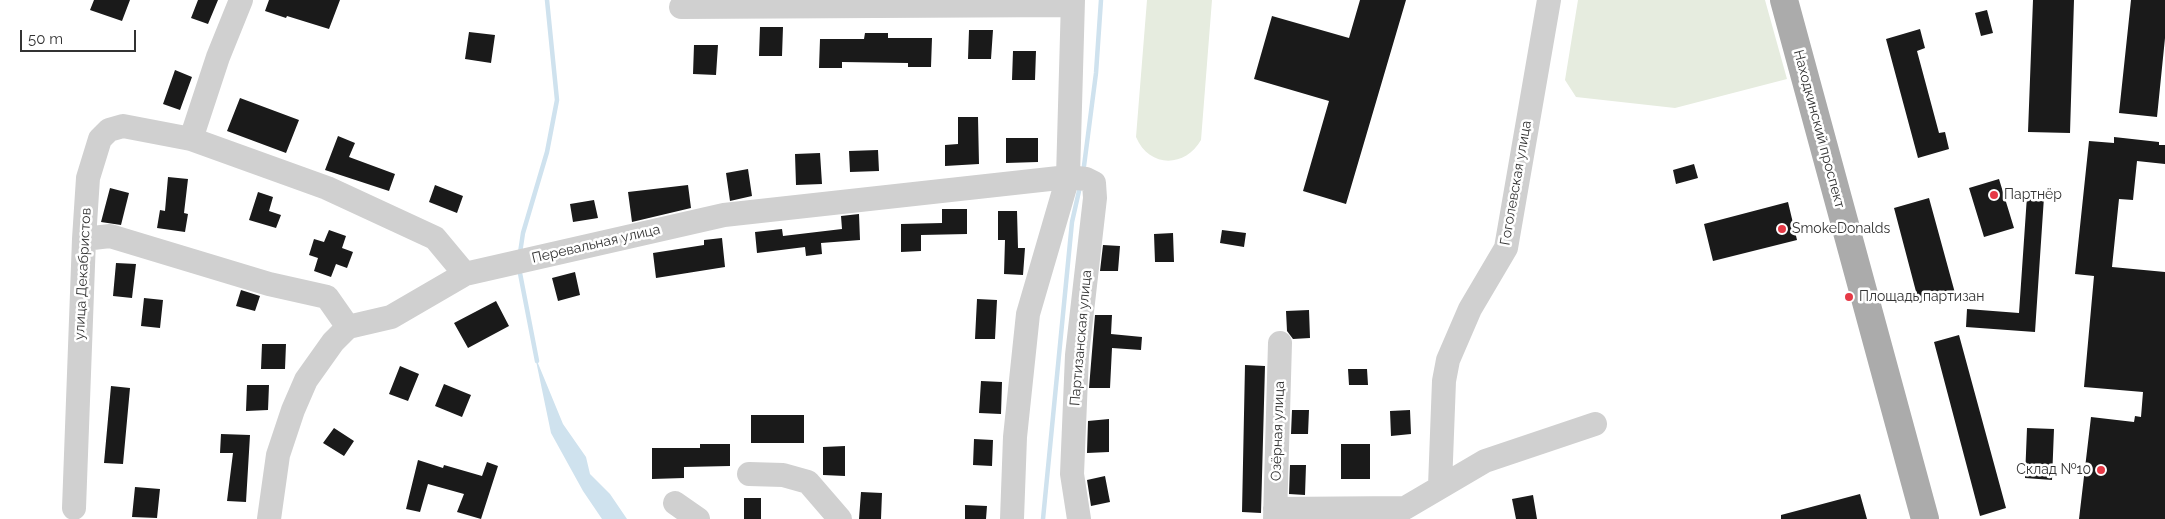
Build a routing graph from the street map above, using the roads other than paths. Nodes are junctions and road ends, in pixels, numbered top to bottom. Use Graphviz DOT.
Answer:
graph roads {
  1 [pos="241,0"];
  2 [pos="1549,0"];
  3 [pos="1784,0"];
  4 [pos="1073,2"];
  5 [pos="680,7"];
  6 [pos="191,139"];
  7 [pos="1068,177"];
  8 [pos="84,239"];
  9 [pos="465,274"];
  10 [pos="348,327"];
  11 [pos="1280,343"];
  12 [pos="1595,424"];
  13 [pos="748,474"];
  14 [pos="1440,486"];
  15 [pos="675,502"];
  16 [pos="74,508"];
  17 [pos="1275,514"];
  18 [pos="269,519"];
  19 [pos="698,519"];
  20 [pos="840,519"];
  21 [pos="1012,519"];
  22 [pos="1079,519"];
  23 [pos="1925,519"];
  1 -- 6 [label="street"];
  2 -- 14 [label="street, Гоголевская улица"];
  3 -- 23 [label="main road, Находкинский проспект"];
  4 -- 5 [label="street"];
  4 -- 7 [label="street"];
  6 -- 8 [label="street, улица Декабристов"];
  6 -- 9 [label="street, улица Декабристов"];
  7 -- 9 [label="street, Перевальная улица"];
  7 -- 21 [label="street"];
  7 -- 22 [label="street, Партизанская улица"];
  8 -- 10 [label="street"];
  8 -- 16 [label="street, улица Декабристов"];
  9 -- 10 [label="street, Перевальная улица"];
  10 -- 18 [label="street"];
  11 -- 17 [label="street, Озёрная улица"];
  12 -- 14 [label="street"];
  13 -- 20 [label="street"];
  14 -- 17 [label="street"];
  15 -- 19 [label="street"];
}
